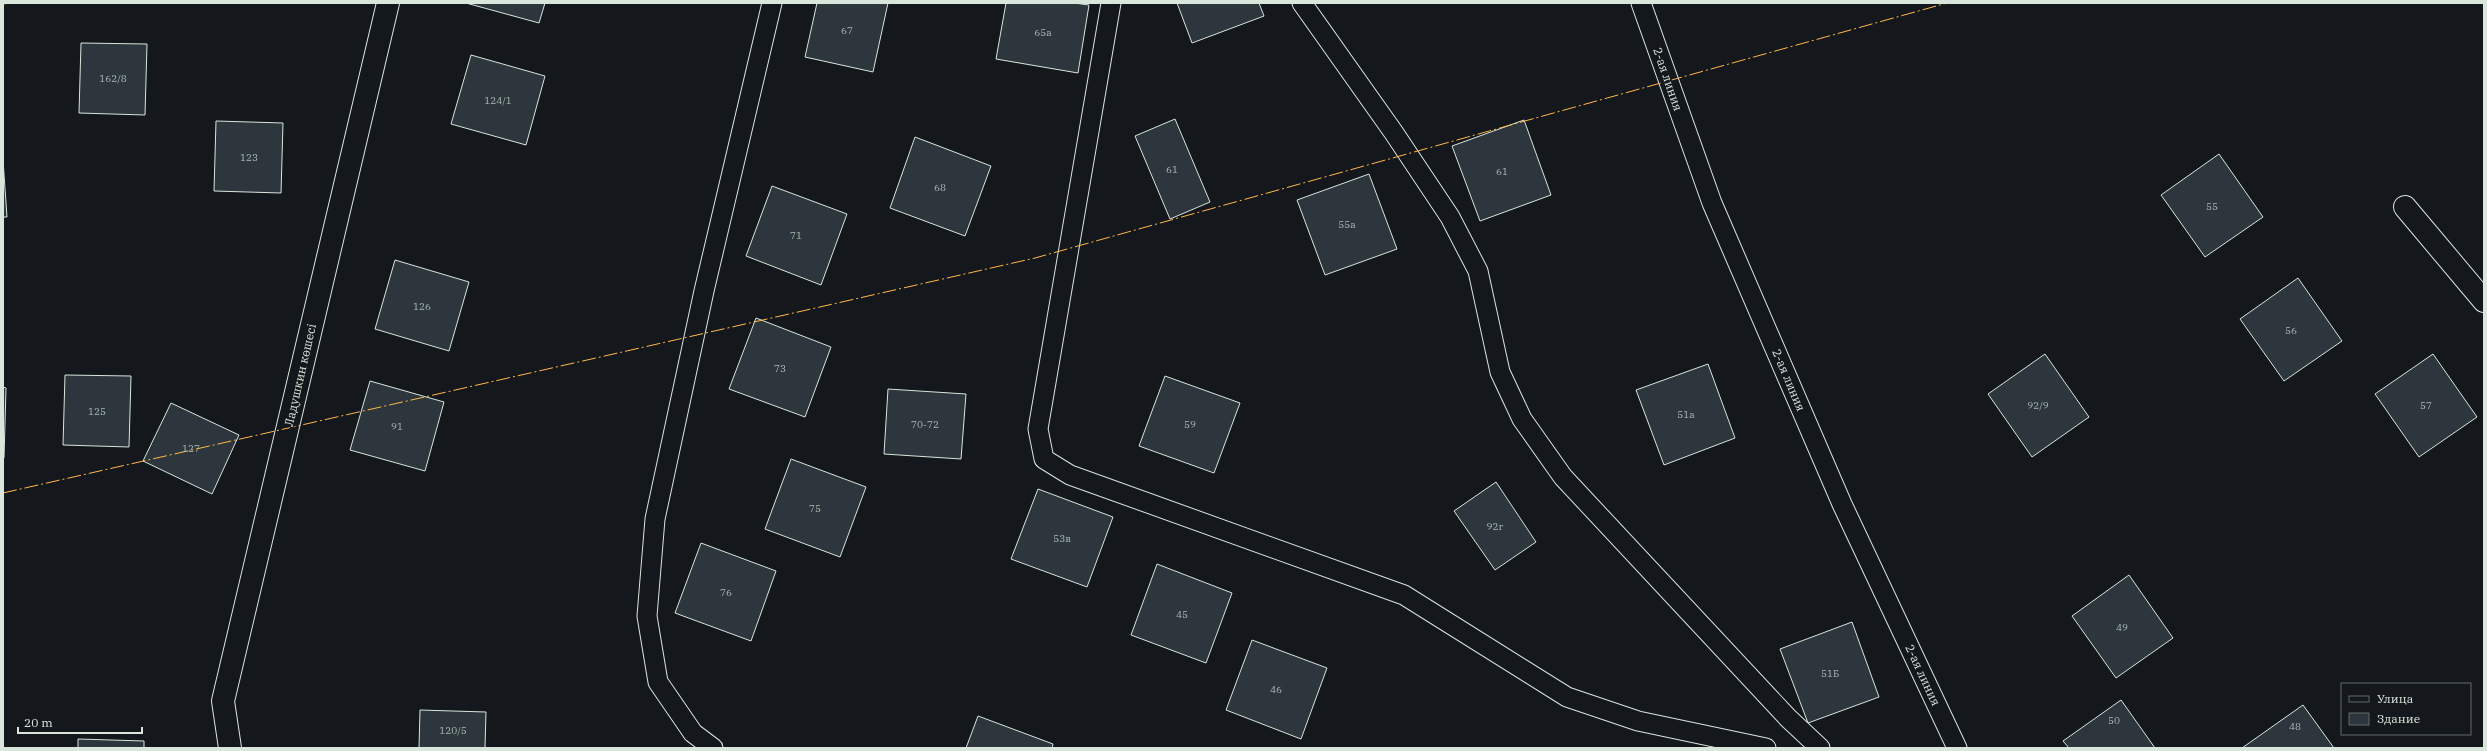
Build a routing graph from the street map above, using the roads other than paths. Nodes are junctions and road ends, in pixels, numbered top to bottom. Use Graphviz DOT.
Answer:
graph roads {
  1 [pos="388,3"];
  2 [pos="772,3"];
  3 [pos="1111,3"];
  4 [pos="1302,3"];
  5 [pos="1641,3"];
  6 [pos="2405,207"];
  7 [pos="2484,301"];
  8 [pos="230,748"];
  9 [pos="713,748"];
  10 [pos="1766,748"];
  11 [pos="1820,748"];
  12 [pos="1957,748"];
  1 -- 8 [label="street, Ладушкин көшесі"];
  2 -- 9 [label="lane"];
  3 -- 10 [label="lane"];
  4 -- 11 [label="lane"];
  5 -- 12 [label="lane, 2-ая линия"];
  6 -- 7 [label="street"];
}
